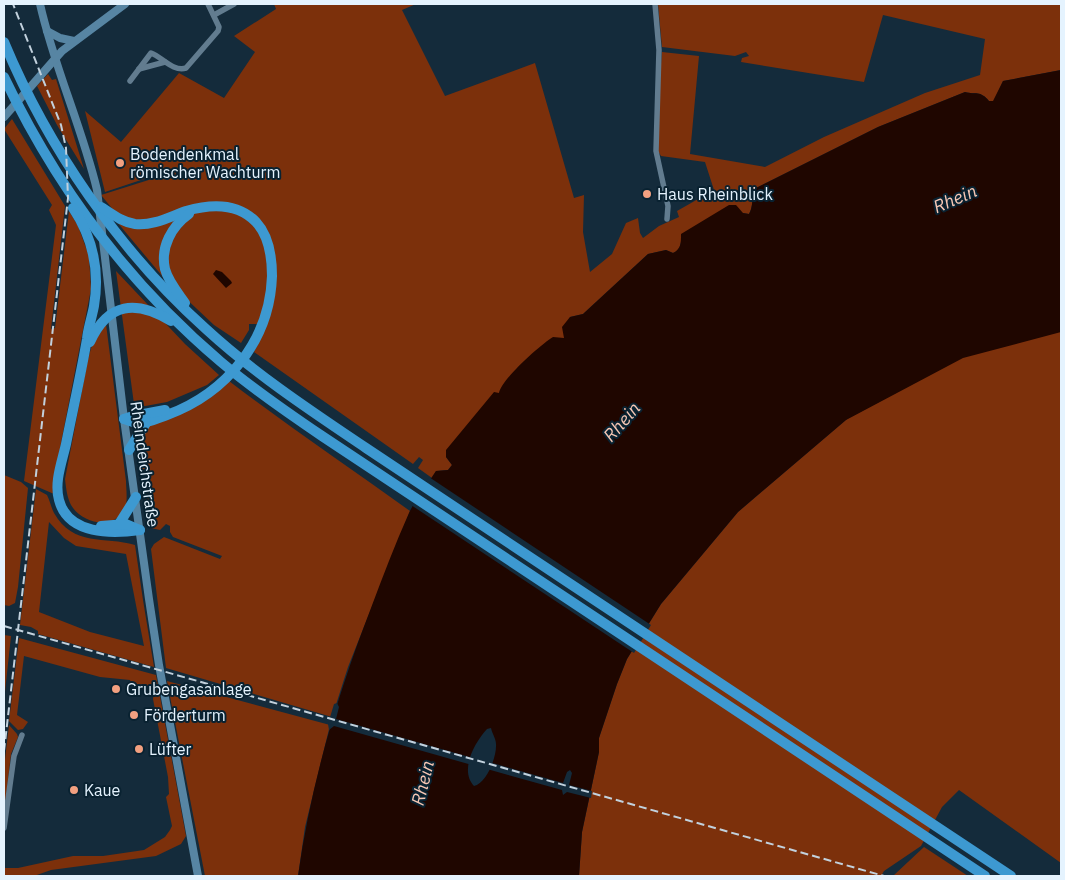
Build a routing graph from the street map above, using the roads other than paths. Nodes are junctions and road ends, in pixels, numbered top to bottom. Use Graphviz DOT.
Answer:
graph roads {
  1 [pos="40,4"];
  2 [pos="126,4"];
  3 [pos="208,4"];
  4 [pos="234,4"];
  5 [pos="655,4"];
  6 [pos="214,15"];
  7 [pos="47,31"];
  8 [pos="74,41"];
  9 [pos="4,42"];
  10 [pos="147,57"];
  11 [pos="56,58"];
  12 [pos="165,62"];
  13 [pos="150,66"];
  14 [pos="139,69"];
  15 [pos="4,77"];
  16 [pos="130,81"];
  17 [pos="4,118"];
  18 [pos="72,202"];
  19 [pos="94,202"];
  20 [pos="197,209"];
  21 [pos="667,219"];
  22 [pos="183,327"];
  23 [pos="206,329"];
  24 [pos="85,354"];
  25 [pos="201,398"];
  26 [pos="124,419"];
  27 [pos="146,423"];
  28 [pos="129,450"];
  29 [pos="61,470"];
  30 [pos="136,497"];
  31 [pos="119,524"];
  32 [pos="140,530"];
  33 [pos="22,735"];
  34 [pos="4,828"];
  35 [pos="198,876"];
  36 [pos="985,876"];
  37 [pos="1011,876"];
  1 -- 7 [label="main road, Rheindeichstraße"];
  2 -- 8 [label="main road"];
  3 -- 6 [label="street"];
  4 -- 6 [label="street"];
  5 -- 21 [label="street"];
  6 -- 12 [label="street"];
  7 -- 8 [label="main road"];
  7 -- 11 [label="main road, Rheindeichstraße"];
  8 -- 11 [label="main road"];
  9 -- 19 [label="highway"];
  10 -- 12 [label="street"];
  10 -- 13 [label="street"];
  10 -- 14 [label="street"];
  11 -- 17 [label="main road"];
  11 -- 26 [label="main road, Rheindeichstraße"];
  12 -- 13 [label="street"];
  13 -- 14 [label="street"];
  14 -- 16 [label="street"];
  15 -- 18 [label="highway"];
  18 -- 22 [label="highway"];
  18 -- 24 [label="highway"];
  19 -- 20 [label="highway"];
  19 -- 23 [label="highway"];
  20 -- 23 [label="highway"];
  20 -- 25 [label="highway"];
  22 -- 24 [label="highway"];
  22 -- 36 [label="highway"];
  23 -- 37 [label="highway"];
  24 -- 29 [label="highway"];
  25 -- 26 [label="highway"];
  25 -- 27 [label="highway"];
  26 -- 27 [label="highway"];
  26 -- 28 [label="main road, Rheindeichstraße"];
  27 -- 28 [label="highway"];
  28 -- 30 [label="main road, Rheindeichstraße"];
  29 -- 31 [label="highway"];
  29 -- 32 [label="highway"];
  30 -- 31 [label="highway"];
  30 -- 32 [label="main road, Rheindeichstraße"];
  31 -- 32 [label="highway"];
  32 -- 35 [label="main road, Rheindeichstraße"];
  33 -- 34 [label="street"];
}
